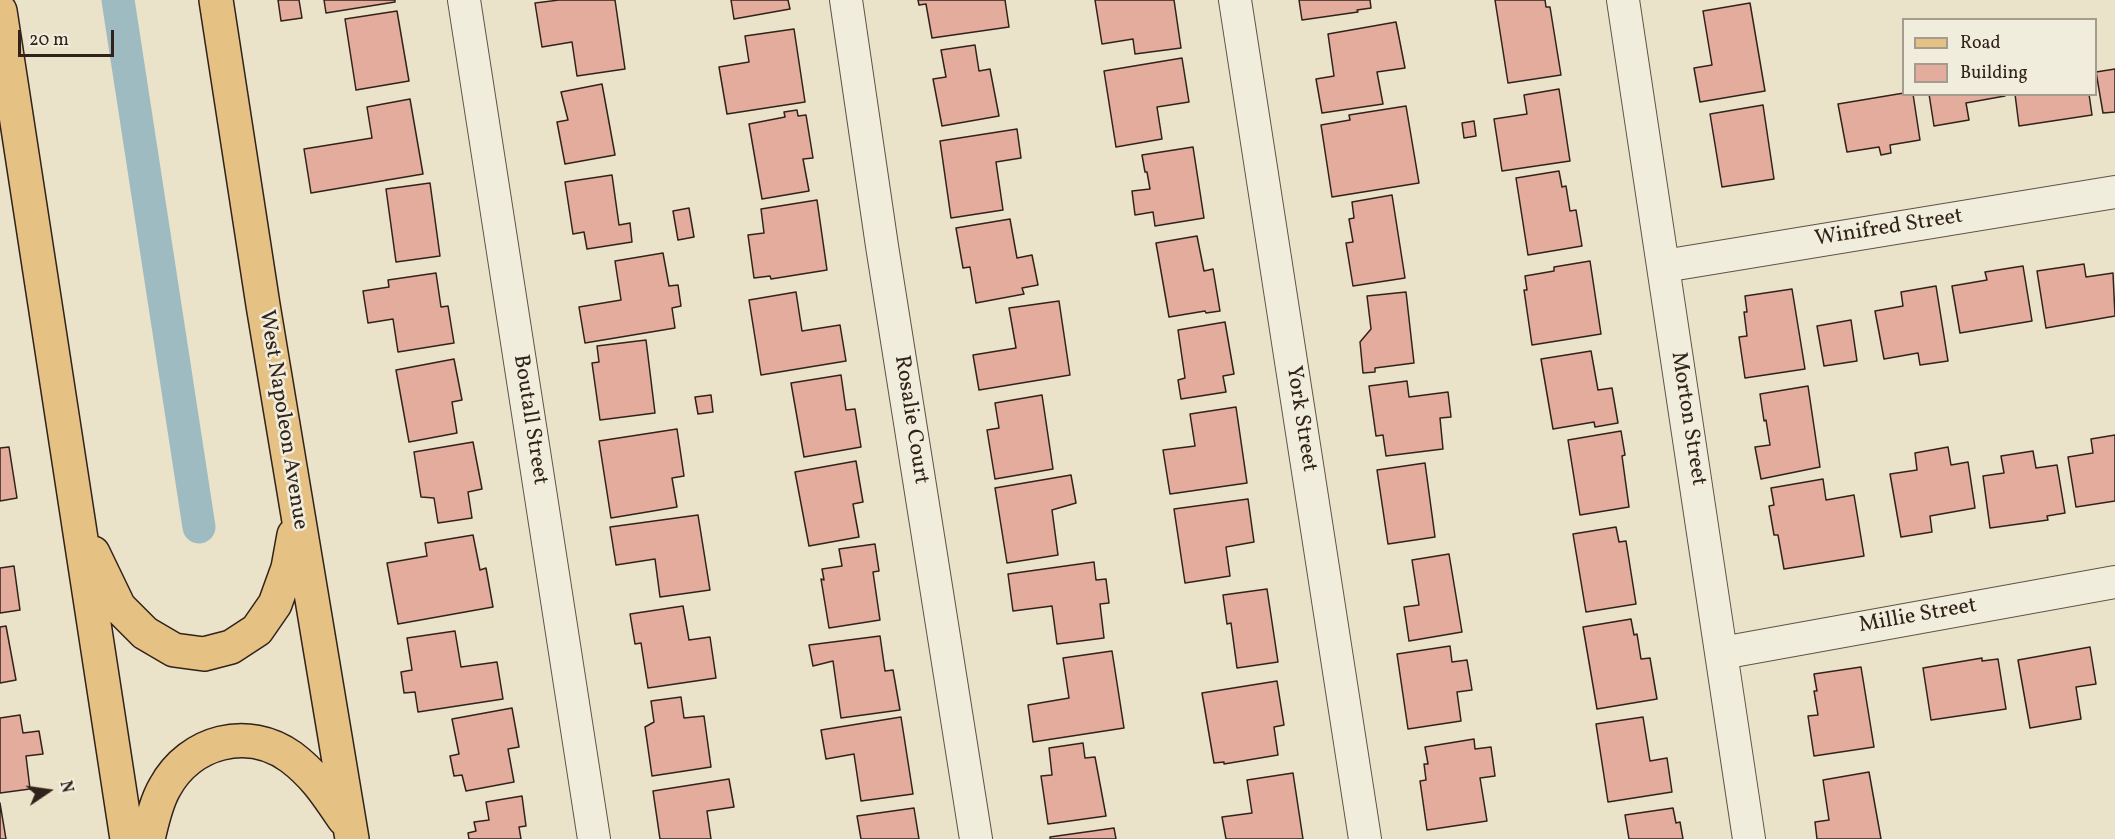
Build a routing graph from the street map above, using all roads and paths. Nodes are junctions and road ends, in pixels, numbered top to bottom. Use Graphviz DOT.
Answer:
graph roads {
  1 [pos="216,0"];
  2 [pos="464,0"];
  3 [pos="846,0"];
  4 [pos="1235,0"];
  5 [pos="1623,0"];
  6 [pos="0,11"];
  7 [pos="2115,192"];
  8 [pos="1664,266"];
  9 [pos="298,515"];
  10 [pos="78,522"];
  11 [pos="2115,582"];
  12 [pos="1722,653"];
  13 [pos="351,833"];
  14 [pos="127,839"];
  15 [pos="148,839"];
  16 [pos="594,839"];
  17 [pos="976,839"];
  18 [pos="1365,839"];
  19 [pos="1749,839"];
  1 -- 9 [label="main road, West Napoleon Avenue"];
  2 -- 16 [label="street, Boutall Street"];
  3 -- 17 [label="street, Rosalie Court"];
  4 -- 18 [label="street, York Street"];
  5 -- 8 [label="street, Morton Street"];
  6 -- 10 [label="main road"];
  7 -- 8 [label="street, Winifred Street"];
  8 -- 12 [label="street, Morton Street"];
  9 -- 10 [label="main road"];
  9 -- 13 [label="main road, West Napoleon Avenue"];
  10 -- 14 [label="main road"];
  11 -- 12 [label="street, Millie Street"];
  12 -- 19 [label="street, Morton Street"];
  13 -- 15 [label="main road"];
}
